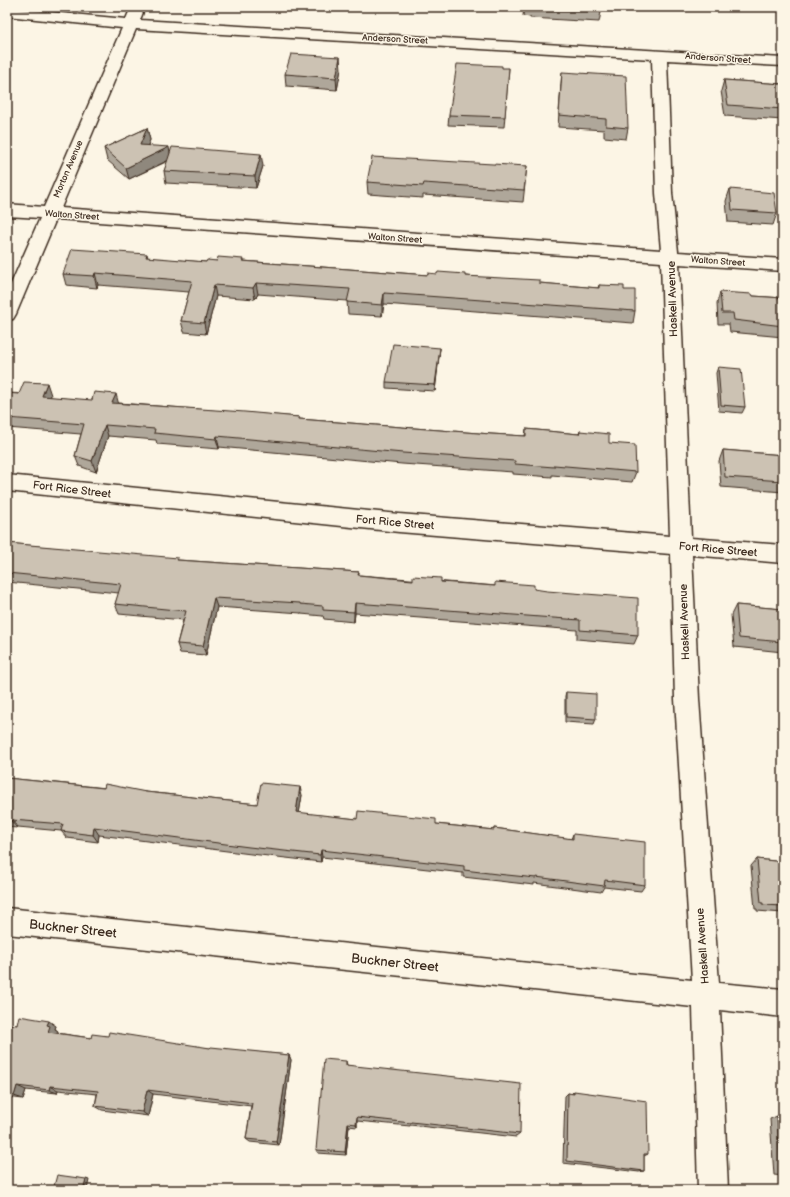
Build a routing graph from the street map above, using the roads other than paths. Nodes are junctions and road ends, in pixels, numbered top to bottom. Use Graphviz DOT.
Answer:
graph roads {
  1 [pos="138,7"];
  2 [pos="7,12"];
  3 [pos="129,24"];
  4 [pos="659,54"];
  5 [pos="783,62"];
  6 [pos="7,210"];
  7 [pos="50,213"];
  8 [pos="670,257"];
  9 [pos="783,265"];
  10 [pos="7,314"];
  11 [pos="7,483"];
  12 [pos="682,546"];
  13 [pos="783,554"];
  14 [pos="7,921"];
  15 [pos="706,995"];
  16 [pos="783,1003"];
  17 [pos="713,1190"];
  1 -- 3 [label="street, Morton Avenue"];
  2 -- 3 [label="street, Anderson Street"];
  3 -- 4 [label="street, Anderson Street"];
  3 -- 7 [label="street, Morton Avenue"];
  4 -- 5 [label="street, Anderson Street"];
  4 -- 8 [label="street, Haskell Avenue"];
  6 -- 7 [label="street, Walton Street"];
  7 -- 8 [label="street, Walton Street"];
  7 -- 10 [label="street, Morton Avenue"];
  8 -- 9 [label="street, Walton Street"];
  8 -- 12 [label="street, Haskell Avenue"];
  11 -- 12 [label="street, Fort Rice Street"];
  12 -- 13 [label="street, Fort Rice Street"];
  12 -- 15 [label="street, Haskell Avenue"];
  14 -- 15 [label="street, Buckner Street"];
  15 -- 16 [label="street, Buckner Street"];
  15 -- 17 [label="street, Haskell Avenue"];
}
